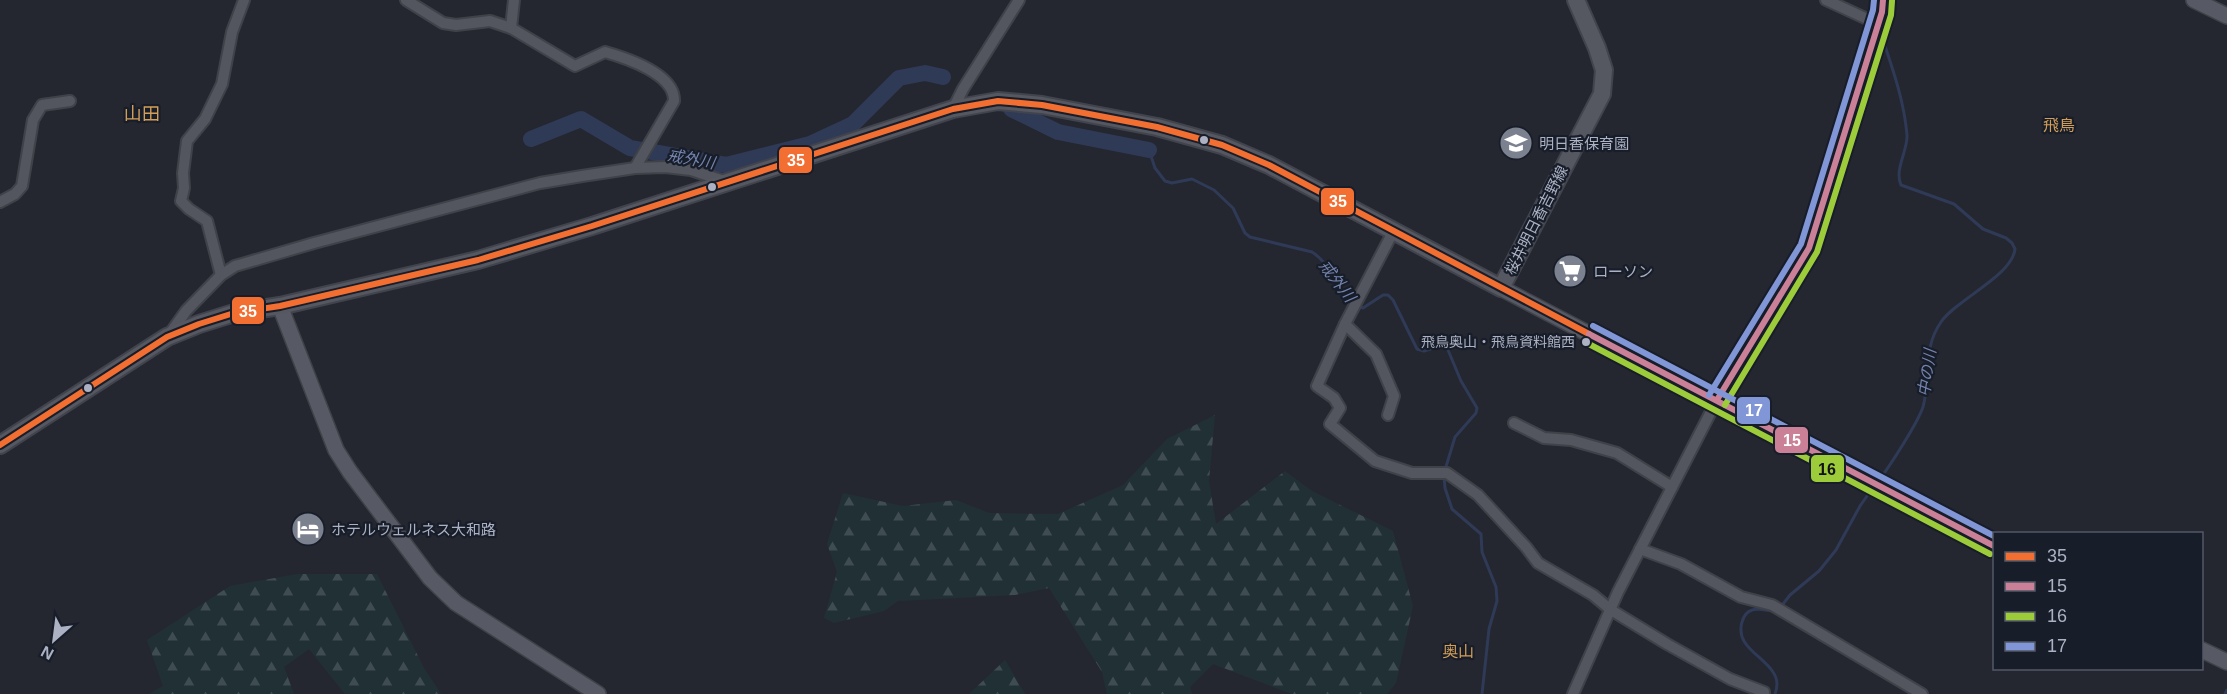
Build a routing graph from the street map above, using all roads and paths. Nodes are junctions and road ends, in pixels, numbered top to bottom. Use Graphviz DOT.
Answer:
graph roads {
  1 [pos="244,0"];
  2 [pos="406,0"];
  3 [pos="514,0"];
  4 [pos="1019,0"];
  5 [pos="1576,0"];
  6 [pos="1826,0"];
  7 [pos="1882,0"];
  8 [pos="2194,0"];
  9 [pos="2227,16"];
  10 [pos="1878,24"];
  11 [pos="510,28"];
  12 [pos="70,101"];
  13 [pos="953,109"];
  14 [pos="635,168"];
  15 [pos="730,182"];
  16 [pos="0,202"];
  17 [pos="1393,232"];
  18 [pos="221,275"];
  19 [pos="1501,288"];
  20 [pos="280,306"];
  21 [pos="1345,324"];
  22 [pos="167,338"];
  23 [pos="1717,400"];
  24 [pos="1388,415"];
  25 [pos="1514,423"];
  26 [pos="0,445"];
  27 [pos="1672,487"];
  28 [pos="1993,545"];
  29 [pos="1640,549"];
  30 [pos="1611,610"];
  31 [pos="2203,650"];
  32 [pos="2227,662"];
  33 [pos="598,694"];
  34 [pos="1573,694"];
  35 [pos="1764,694"];
  36 [pos="1922,694"];
  1 -- 18 [label="street"];
  2 -- 11 [label="street"];
  3 -- 11 [label="street"];
  4 -- 13 [label="street"];
  5 -- 19 [label="main road, 桜井明日香吉野線"];
  6 -- 10 [label="street"];
  7 -- 10 [label="main road"];
  8 -- 9 [label="main road"];
  10 -- 23 [label="main road"];
  11 -- 14 [label="street"];
  12 -- 16 [label="street"];
  13 -- 15 [label="main road, 桜井明日香吉野線"];
  13 -- 17 [label="main road, 桜井明日香吉野線"];
  14 -- 15 [label="street"];
  14 -- 18 [label="street"];
  15 -- 20 [label="main road, 桜井明日香吉野線"];
  17 -- 19 [label="main road, 桜井明日香吉野線"];
  17 -- 21 [label="street"];
  18 -- 22 [label="street"];
  19 -- 23 [label="main road"];
  20 -- 22 [label="main road, 桜井明日香吉野線"];
  20 -- 33 [label="main road"];
  21 -- 24 [label="street"];
  21 -- 30 [label="street"];
  22 -- 26 [label="main road, 桜井明日香吉野線"];
  23 -- 27 [label="street"];
  23 -- 28 [label="main road"];
  25 -- 27 [label="street"];
  27 -- 29 [label="street"];
  29 -- 30 [label="street"];
  29 -- 36 [label="street"];
  30 -- 34 [label="street"];
  30 -- 35 [label="street"];
  31 -- 32 [label="main road"];
}
